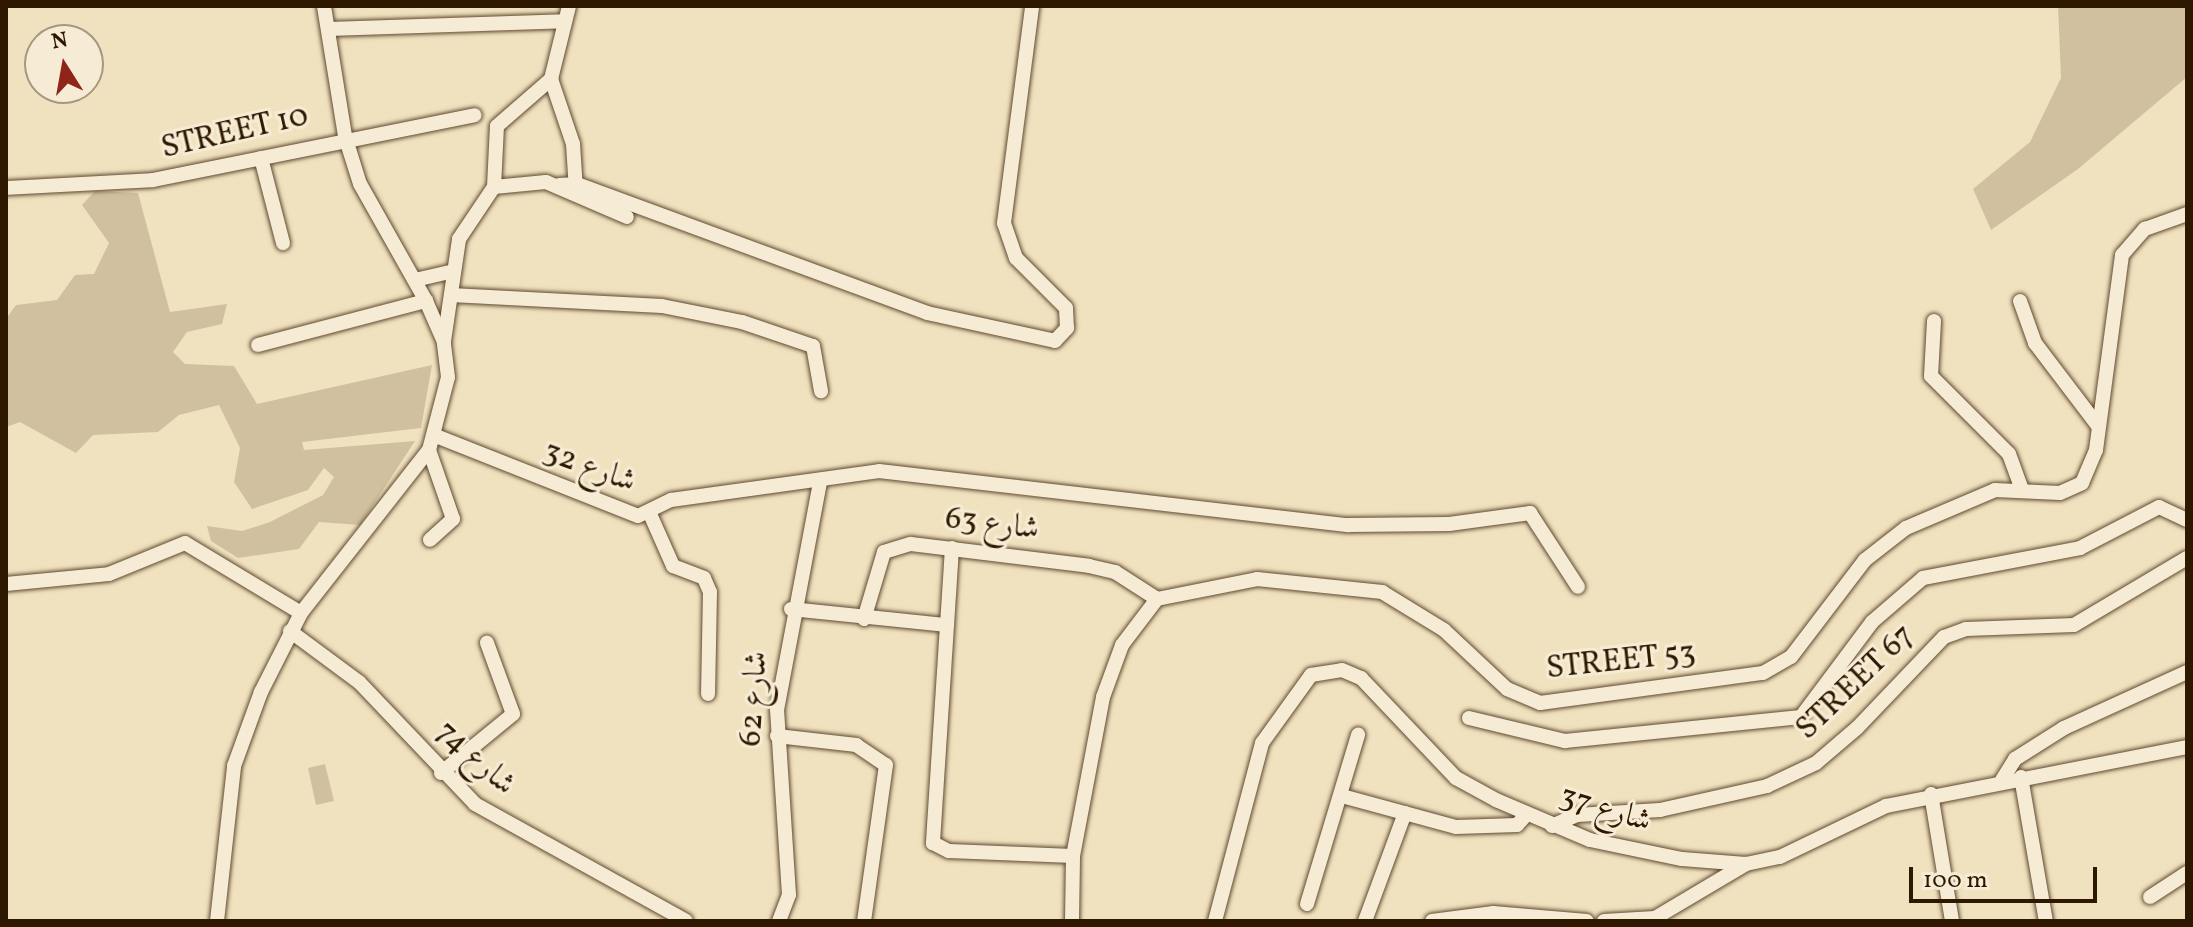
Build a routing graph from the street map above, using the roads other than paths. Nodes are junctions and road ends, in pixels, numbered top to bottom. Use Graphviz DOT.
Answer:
graph roads {
  1 [pos="324,6"];
  2 [pos="1032,6"];
  3 [pos="567,13"];
  4 [pos="328,29"];
  5 [pos="551,79"];
  6 [pos="475,115"];
  7 [pos="345,136"];
  8 [pos="261,158"];
  9 [pos="494,187"];
  10 [pos="6,188"];
  11 [pos="576,189"];
  12 [pos="2187,214"];
  13 [pos="283,243"];
  14 [pos="454,271"];
  15 [pos="415,280"];
  16 [pos="452,292"];
  17 [pos="424,298"];
  18 [pos="2020,301"];
  19 [pos="1934,321"];
  20 [pos="444,342"];
  21 [pos="258,345"];
  22 [pos="821,391"];
  23 [pos="2098,426"];
  24 [pos="436,436"];
  25 [pos="429,450"];
  26 [pos="820,483"];
  27 [pos="2021,487"];
  28 [pos="650,514"];
  29 [pos="2187,520"];
  30 [pos="430,540"];
  31 [pos="952,548"];
  32 [pos="2187,558"];
  33 [pos="6,584"];
  34 [pos="1578,587"];
  35 [pos="1157,599"];
  36 [pos="791,609"];
  37 [pos="301,613"];
  38 [pos="864,619"];
  39 [pos="947,625"];
  40 [pos="290,631"];
  41 [pos="487,643"];
  42 [pos="2187,672"];
  43 [pos="708,694"];
  44 [pos="1469,718"];
  45 [pos="1358,735"];
  46 [pos="777,736"];
  47 [pos="2187,747"];
  48 [pos="441,773"];
  49 [pos="2021,777"];
  50 [pos="2002,780"];
  51 [pos="1931,794"];
  52 [pos="1342,796"];
  53 [pos="1405,813"];
  54 [pos="1527,814"];
  55 [pos="1552,826"];
  56 [pos="1073,856"];
  57 [pos="1746,864"];
  58 [pos="2187,873"];
  59 [pos="2150,897"];
  60 [pos="1307,904"];
  61 [pos="1216,920"];
  62 [pos="1658,920"];
  63 [pos="217,921"];
  64 [pos="686,921"];
  65 [pos="779,921"];
  66 [pos="864,921"];
  67 [pos="1072,921"];
  68 [pos="1365,921"];
  69 [pos="1432,921"];
  70 [pos="1587,921"];
  71 [pos="1604,921"];
  72 [pos="1952,921"];
  73 [pos="2046,921"];
  1 -- 4 [label="street, STREET 10"];
  2 -- 11 [label="street"];
  3 -- 4 [label="street"];
  3 -- 5 [label="street"];
  4 -- 7 [label="street, STREET 10"];
  5 -- 9 [label="street"];
  5 -- 11 [label="street"];
  6 -- 7 [label="street"];
  7 -- 8 [label="street, STREET 10"];
  7 -- 15 [label="street"];
  8 -- 10 [label="street, STREET 10"];
  8 -- 13 [label="street"];
  9 -- 11 [label="street"];
  9 -- 14 [label="street"];
  12 -- 23 [label="street, STREET 53"];
  14 -- 15 [label="street"];
  14 -- 16 [label="street"];
  15 -- 17 [label="street"];
  16 -- 17 [label="street"];
  16 -- 20 [label="street"];
  16 -- 22 [label="street"];
  17 -- 20 [label="street"];
  17 -- 21 [label="street"];
  18 -- 23 [label="street"];
  19 -- 27 [label="street"];
  20 -- 24 [label="street"];
  23 -- 27 [label="street, STREET 53"];
  24 -- 25 [label="street"];
  24 -- 28 [label="street, شارع 32"];
  25 -- 30 [label="street"];
  25 -- 37 [label="street"];
  26 -- 28 [label="street, شارع 32"];
  26 -- 34 [label="street, شارع 32"];
  26 -- 36 [label="street, شارع 62"];
  27 -- 35 [label="street, STREET 53"];
  28 -- 43 [label="street"];
  29 -- 44 [label="street"];
  31 -- 35 [label="street, شارع 63"];
  31 -- 38 [label="street, شارع 63"];
  31 -- 39 [label="street"];
  32 -- 55 [label="street, STREET 67"];
  33 -- 37 [label="street"];
  35 -- 56 [label="street"];
  36 -- 38 [label="street"];
  36 -- 46 [label="street, شارع 62"];
  37 -- 40 [label="street"];
  38 -- 39 [label="street"];
  39 -- 56 [label="street"];
  40 -- 48 [label="street, شارع 74"];
  40 -- 63 [label="street"];
  41 -- 48 [label="street"];
  42 -- 50 [label="street"];
  45 -- 52 [label="street"];
  46 -- 65 [label="street, شارع 62"];
  46 -- 66 [label="street"];
  47 -- 49 [label="street, شارع 37"];
  48 -- 64 [label="street, شارع 74"];
  49 -- 50 [label="street, شارع 37"];
  49 -- 73 [label="street"];
  50 -- 51 [label="street, شارع 37"];
  51 -- 57 [label="street, شارع 37"];
  51 -- 72 [label="street"];
  52 -- 53 [label="street"];
  52 -- 60 [label="street"];
  53 -- 54 [label="street"];
  53 -- 68 [label="street"];
  54 -- 55 [label="street, شارع 37"];
  54 -- 61 [label="street, شارع 37"];
  55 -- 57 [label="street, شارع 37"];
  56 -- 67 [label="street"];
  57 -- 62 [label="street"];
  58 -- 59 [label="street"];
  62 -- 71 [label="street"];
  69 -- 70 [label="street"];
}
